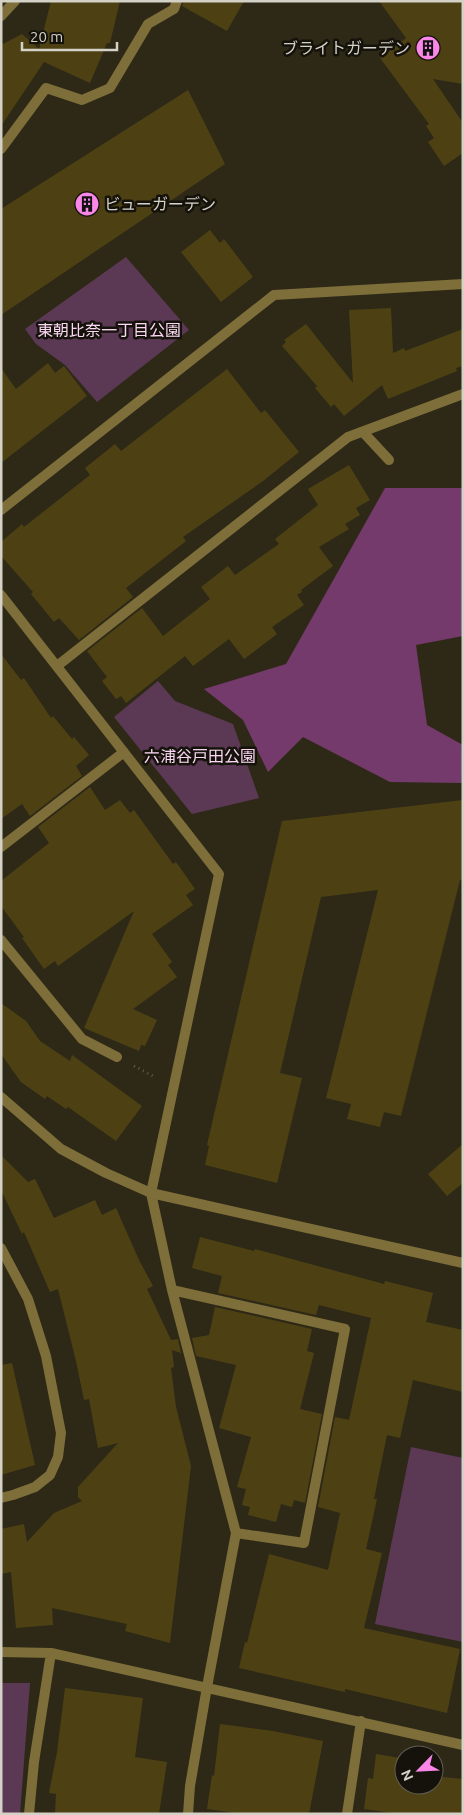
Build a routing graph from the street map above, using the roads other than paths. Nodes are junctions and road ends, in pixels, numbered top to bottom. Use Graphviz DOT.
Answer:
graph roads {
  1 [pos="15,1"];
  2 [pos="177,1"];
  3 [pos="1,16"];
  4 [pos="1,149"];
  5 [pos="463,284"];
  6 [pos="463,394"];
  7 [pos="363,432"];
  8 [pos="390,460"];
  9 [pos="1,510"];
  10 [pos="1,595"];
  11 [pos="57,666"];
  12 [pos="124,752"];
  13 [pos="1,848"];
  14 [pos="1,940"];
  15 [pos="117,1057"];
  16 [pos="1,1098"];
  17 [pos="151,1192"];
  18 [pos="1,1248"];
  19 [pos="463,1263"];
  20 [pos="172,1290"];
  21 [pos="1,1498"];
  22 [pos="236,1533"];
  23 [pos="1,1652"];
  24 [pos="51,1653"];
  25 [pos="206,1687"];
  26 [pos="361,1721"];
  27 [pos="463,1745"];
  28 [pos="29,1814"];
  29 [pos="188,1814"];
  30 [pos="347,1814"];
  1 -- 3 [label="street"];
  2 -- 4 [label="street"];
  5 -- 9 [label="street"];
  6 -- 7 [label="street"];
  7 -- 8 [label="street"];
  7 -- 11 [label="street"];
  10 -- 11 [label="street"];
  11 -- 12 [label="street"];
  12 -- 13 [label="street"];
  12 -- 17 [label="street"];
  14 -- 15 [label="street"];
  16 -- 17 [label="street"];
  17 -- 19 [label="street"];
  17 -- 20 [label="street"];
  18 -- 21 [label="street"];
  20 -- 22 [label="street"];
  20 -- 22 [label="street"];
  22 -- 25 [label="street"];
  23 -- 24 [label="street"];
  24 -- 25 [label="street"];
  24 -- 28 [label="street"];
  25 -- 26 [label="street"];
  25 -- 29 [label="street"];
  26 -- 27 [label="street"];
  26 -- 30 [label="street"];
}
